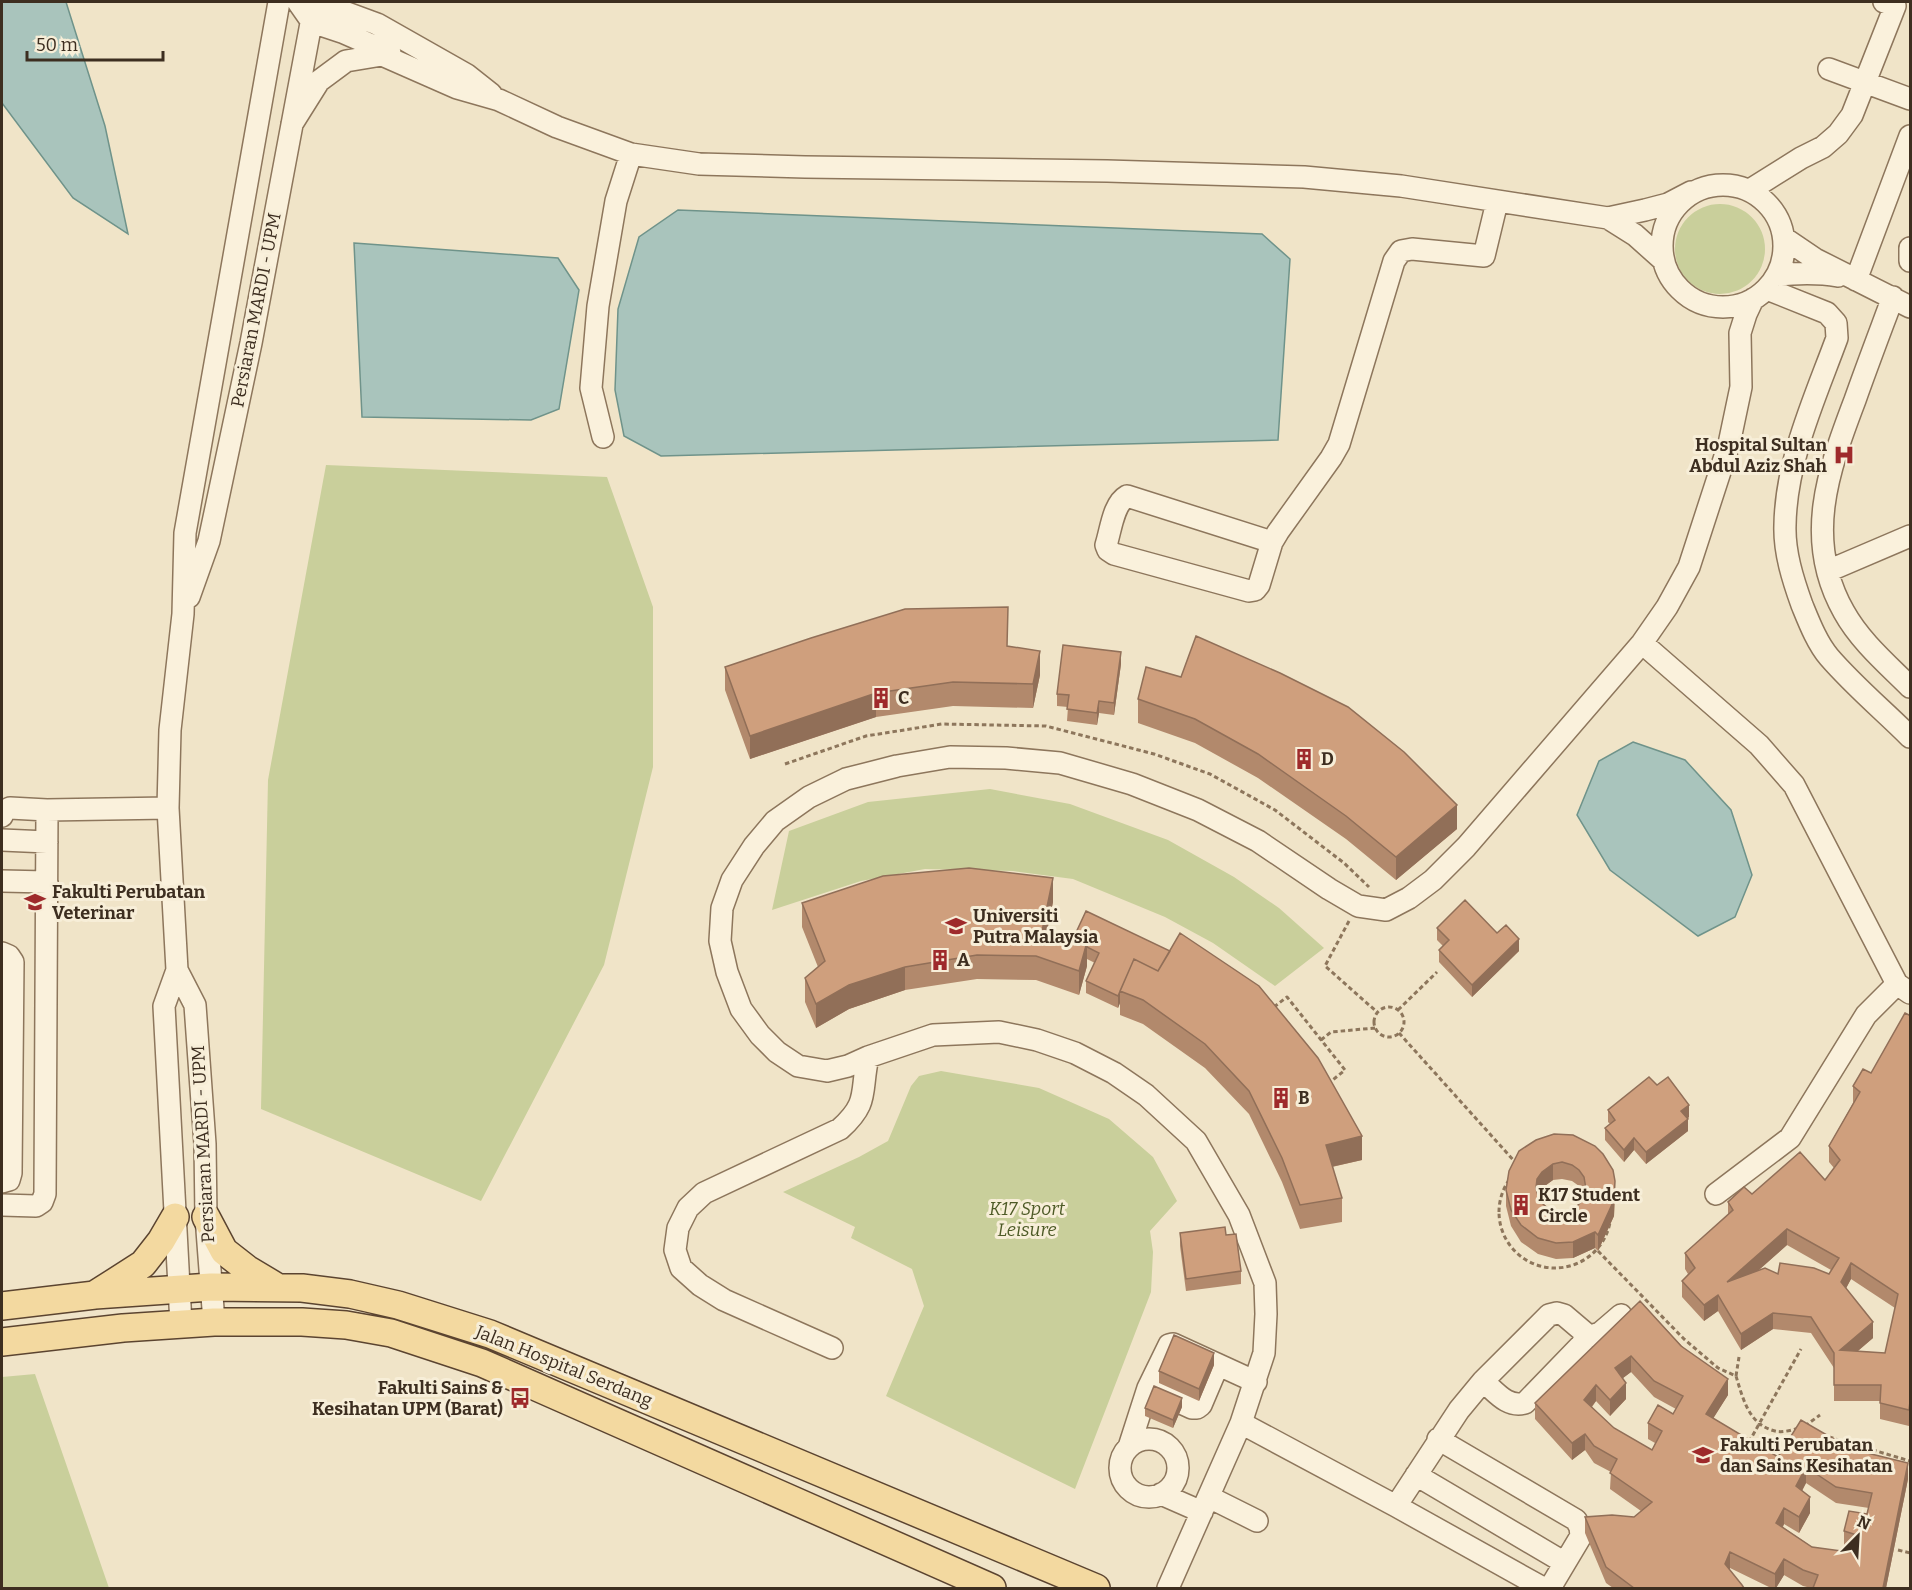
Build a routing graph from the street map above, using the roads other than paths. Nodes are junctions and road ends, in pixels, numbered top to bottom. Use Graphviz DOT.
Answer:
graph roads {
  1 [pos="279,2"];
  2 [pos="355,2"];
  3 [pos="310,6"];
  4 [pos="1896,6"];
  5 [pos="377,24"];
  6 [pos="273,38"];
  7 [pos="1829,69"];
  8 [pos="1866,82"];
  9 [pos="457,88"];
  10 [pos="1911,99"];
  11 [pos="499,100"];
  12 [pos="292,124"];
  13 [pos="1911,136"];
  14 [pos="631,154"];
  15 [pos="1691,192"];
  16 [pos="1758,196"];
  17 [pos="1497,201"];
  18 [pos="1608,218"];
  19 [pos="1784,238"];
  20 [pos="1911,248"];
  21 [pos="1663,261"];
  22 [pos="1911,261"];
  23 [pos="1856,280"];
  24 [pos="1766,288"];
  25 [pos="1902,302"];
  26 [pos="1718,307"];
  27 [pos="1740,333"];
  28 [pos="603,437"];
  29 [pos="1911,537"];
  30 [pos="1272,542"];
  31 [pos="1828,571"];
  32 [pos="183,614"];
  33 [pos="1642,644"];
  34 [pos="1911,687"];
  35 [pos="1911,737"];
  36 [pos="168,808"];
  37 [pos="47,810"];
  38 [pos="2,816"];
  39 [pos="2,840"];
  40 [pos="47,842"];
  41 [pos="2,881"];
  42 [pos="47,882"];
  43 [pos="2,953"];
  44 [pos="177,969"];
  45 [pos="1904,989"];
  46 [pos="868,1057"];
  47 [pos="2,1182"];
  48 [pos="1716,1194"];
  49 [pos="2,1205"];
  50 [pos="175,1217"];
  51 [pos="206,1217"];
  52 [pos="211,1287"];
  53 [pos="277,1287"];
  54 [pos="179,1289"];
  55 [pos="95,1295"];
  56 [pos="2,1306"];
  57 [pos="1621,1315"];
  58 [pos="214,1322"];
  59 [pos="181,1324"];
  60 [pos="1585,1338"];
  61 [pos="2,1342"];
  62 [pos="832,1347"];
  63 [pos="1218,1365"];
  64 [pos="1483,1381"];
  65 [pos="1256,1382"];
  66 [pos="1148,1388"];
  67 [pos="1241,1423"];
  68 [pos="1438,1439"];
  69 [pos="1129,1447"];
  70 [pos="1416,1475"];
  71 [pos="1161,1494"];
  72 [pos="1206,1504"];
  73 [pos="1396,1506"];
  74 [pos="1257,1521"];
  75 [pos="1565,1563"];
  76 [pos="992,1588"];
  77 [pos="1096,1588"];
  78 [pos="1168,1588"];
  79 [pos="1543,1588"];
  80 [pos="1550,1588"];
  1 -- 6 [label="street, Persiaran MARDI - UPM"];
  2 -- 5 [label="street"];
  3 -- 5 [label="street"];
  3 -- 6 [label="street"];
  3 -- 9 [label="street"];
  3 -- 12 [label="street, Persiaran MARDI - UPM"];
  4 -- 8 [label="street"];
  5 -- 11 [label="street"];
  6 -- 32 [label="street, Persiaran MARDI - UPM"];
  7 -- 8 [label="street"];
  8 -- 10 [label="street"];
  8 -- 16 [label="street"];
  9 -- 11 [label="street"];
  9 -- 12 [label="street"];
  11 -- 14 [label="street"];
  12 -- 32 [label="street, Persiaran MARDI - UPM"];
  13 -- 23 [label="street"];
  14 -- 17 [label="street"];
  14 -- 28 [label="street"];
  15 -- 16 [label="street"];
  15 -- 18 [label="street"];
  15 -- 21 [label="street"];
  16 -- 19 [label="street"];
  17 -- 18 [label="street"];
  17 -- 30 [label="street"];
  18 -- 21 [label="street"];
  19 -- 23 [label="street"];
  19 -- 24 [label="street"];
  20 -- 22 [label="street"];
  21 -- 26 [label="street"];
  23 -- 24 [label="street"];
  23 -- 25 [label="street"];
  24 -- 26 [label="street"];
  24 -- 27 [label="street"];
  24 -- 35 [label="street"];
  25 -- 31 [label="street"];
  26 -- 27 [label="street"];
  27 -- 33 [label="street"];
  29 -- 31 [label="street"];
  30 -- 30 [label="street"];
  31 -- 34 [label="street"];
  32 -- 36 [label="street, Persiaran MARDI - UPM"];
  33 -- 45 [label="street"];
  33 -- 46 [label="street"];
  36 -- 37 [label="street"];
  36 -- 44 [label="street, Persiaran MARDI - UPM"];
  37 -- 38 [label="street"];
  37 -- 40 [label="street"];
  39 -- 40 [label="street"];
  40 -- 42 [label="street"];
  41 -- 42 [label="street"];
  42 -- 49 [label="street"];
  43 -- 47 [label="street"];
  44 -- 50 [label="street, Persiaran MARDI - UPM"];
  44 -- 51 [label="street, Persiaran MARDI - UPM"];
  45 -- 48 [label="street"];
  46 -- 62 [label="street"];
  46 -- 65 [label="street"];
  50 -- 54 [label="street, Persiaran MARDI - UPM"];
  50 -- 55 [label="main road"];
  51 -- 52 [label="street, Persiaran MARDI - UPM"];
  51 -- 53 [label="main road"];
  52 -- 53 [label="main road, Jalan Hospital Serdang"];
  52 -- 54 [label="main road, Jalan Hospital Serdang"];
  52 -- 58 [label="street, Persiaran MARDI - UPM"];
  53 -- 77 [label="main road, Jalan Hospital Serdang"];
  54 -- 55 [label="main road, Jalan Hospital Serdang"];
  54 -- 59 [label="street, Persiaran MARDI - UPM"];
  55 -- 56 [label="main road, Jalan Hospital Serdang"];
  57 -- 60 [label="street"];
  58 -- 59 [label="main road, Jalan Hospital Serdang"];
  58 -- 76 [label="main road, Jalan Hospital Serdang"];
  59 -- 61 [label="main road, Jalan Hospital Serdang"];
  60 -- 64 [label="street"];
  60 -- 64 [label="street"];
  63 -- 65 [label="street"];
  63 -- 66 [label="street"];
  63 -- 66 [label="street"];
  64 -- 68 [label="street"];
  65 -- 67 [label="street"];
  66 -- 69 [label="street"];
  67 -- 72 [label="street"];
  67 -- 73 [label="street"];
  68 -- 70 [label="street"];
  68 -- 75 [label="street"];
  69 -- 71 [label="street"];
  69 -- 71 [label="street"];
  70 -- 73 [label="street"];
  70 -- 75 [label="street"];
  71 -- 72 [label="street"];
  72 -- 74 [label="street"];
  72 -- 78 [label="street"];
  73 -- 79 [label="street"];
  75 -- 80 [label="street"];
}
